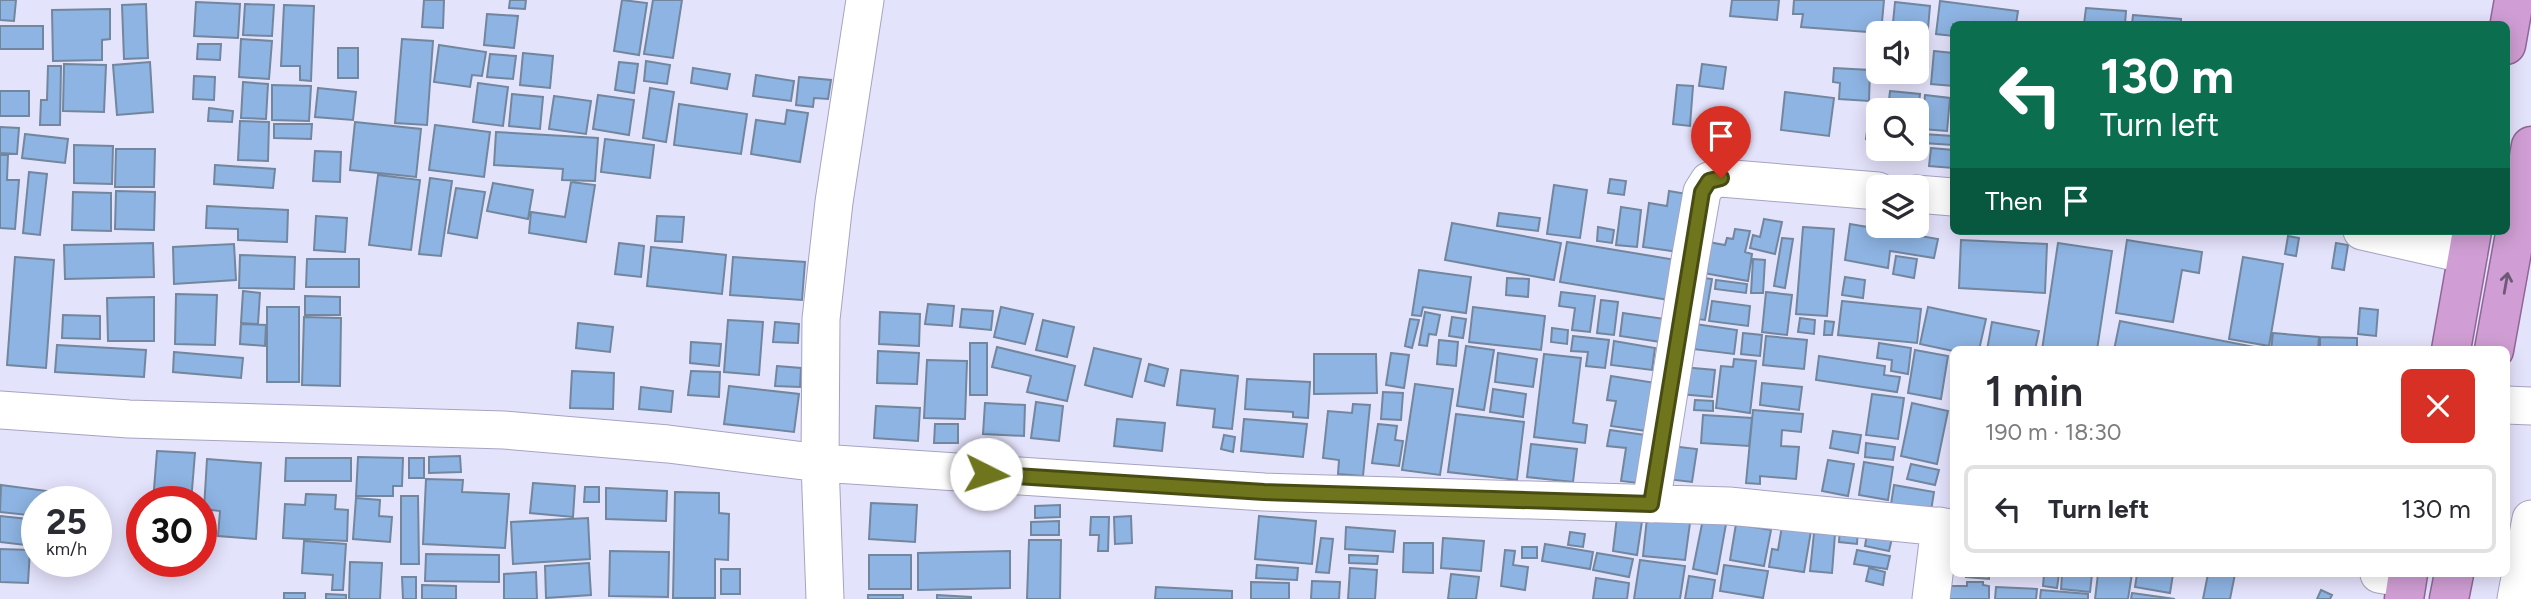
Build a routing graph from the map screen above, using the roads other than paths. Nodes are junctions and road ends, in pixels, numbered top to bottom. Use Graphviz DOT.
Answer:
graph roads {
  1 [pos="865,0"];
  2 [pos="2514,0"];
  3 [pos="2510,22"];
  4 [pos="2531,146"];
  5 [pos="1866,190"];
  6 [pos="1929,195"];
  7 [pos="1950,197"];
  8 [pos="2398,235"];
  9 [pos="2470,243"];
  10 [pos="2452,346"];
  11 [pos="2495,346"];
  12 [pos="2510,405"];
  13 [pos="2531,406"];
  14 [pos="0,410"];
  15 [pos="820,463"];
  16 [pos="1651,504"];
  17 [pos="2531,519"];
  18 [pos="1947,527"];
  19 [pos="2453,577"];
  20 [pos="825,599"];
  21 [pos="1931,599"];
  22 [pos="2449,599"];
  23 [pos="2516,599"];
  1 -- 15 [label="street"];
  2 -- 3 [label="highway"];
  11 -- 4 [label="highway, one-way"];
  5 -- 16 [label="street"];
  6 -- 7 [label="street"];
  8 -- 9 [label="street"];
  9 -- 10 [label="highway"];
  12 -- 13 [label="street"];
  14 -- 15 [label="street"];
  15 -- 16 [label="street"];
  15 -- 20 [label="street"];
  16 -- 18 [label="street"];
  17 -- 23 [label="street"];
  18 -- 21 [label="street"];
  19 -- 22 [label="highway"];
}
